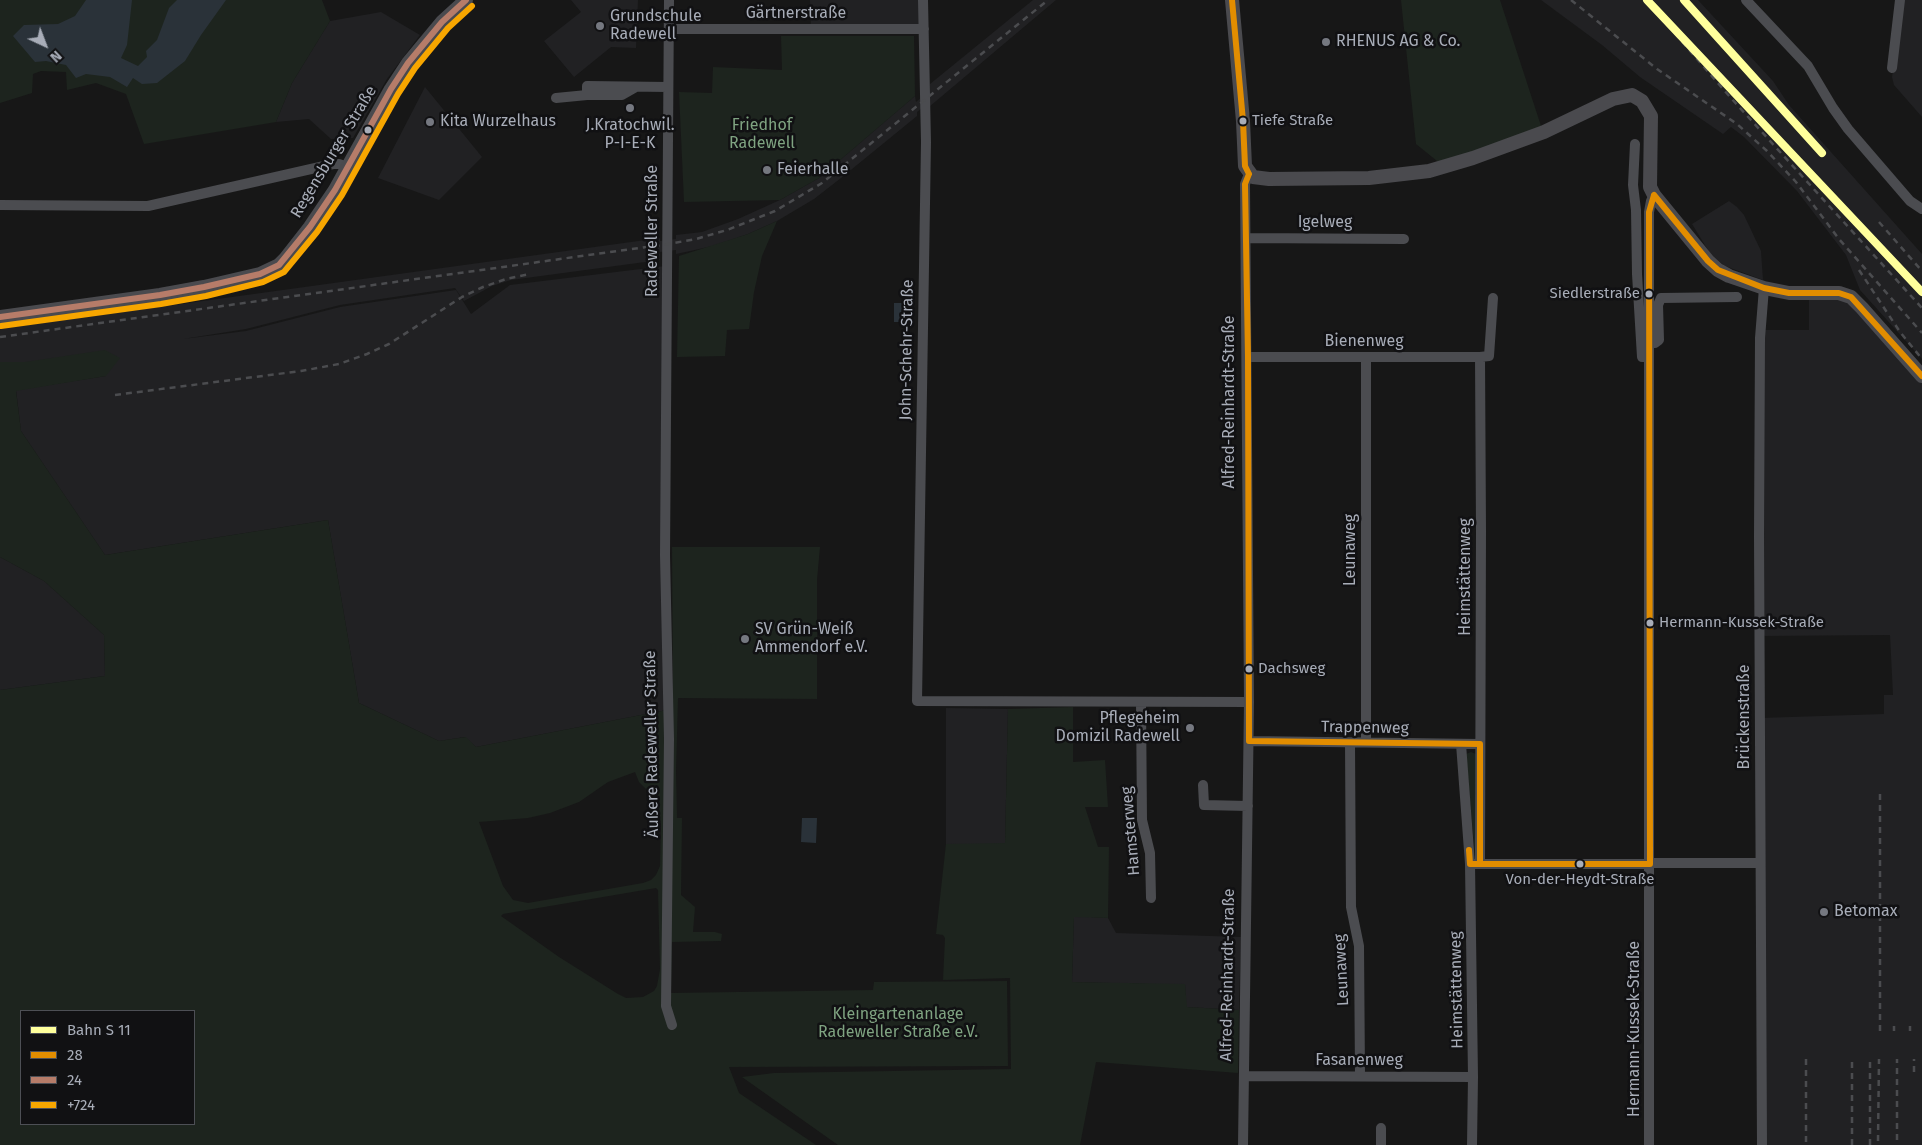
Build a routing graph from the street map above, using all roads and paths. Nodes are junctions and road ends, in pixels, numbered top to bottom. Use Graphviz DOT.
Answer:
graph roads {
  1 [pos="466,0"];
  2 [pos="669,0"];
  3 [pos="923,0"];
  4 [pos="1232,0"];
  5 [pos="1746,0"];
  6 [pos="1900,0"];
  7 [pos="924,29"];
  8 [pos="669,30"];
  9 [pos="1892,68"];
  10 [pos="668,87"];
  11 [pos="556,98"];
  12 [pos="1635,144"];
  13 [pos="348,167"];
  14 [pos="1249,174"];
  15 [pos="1654,195"];
  16 [pos="0,205"];
  17 [pos="1922,209"];
  18 [pos="1246,238"];
  19 [pos="1404,239"];
  20 [pos="1764,288"];
  21 [pos="1737,297"];
  22 [pos="1493,298"];
  23 [pos="0,318"];
  24 [pos="1648,343"];
  25 [pos="1366,357"];
  26 [pos="1480,357"];
  27 [pos="1648,357"];
  28 [pos="1248,358"];
  29 [pos="1922,376"];
  30 [pos="666,462"];
  31 [pos="1141,702"];
  32 [pos="1249,702"];
  33 [pos="1249,741"];
  34 [pos="1366,742"];
  35 [pos="1350,743"];
  36 [pos="1461,744"];
  37 [pos="1480,744"];
  38 [pos="1204,785"];
  39 [pos="1248,806"];
  40 [pos="1760,863"];
  41 [pos="1475,864"];
  42 [pos="1650,864"];
  43 [pos="1151,898"];
  44 [pos="672,1024"];
  45 [pos="1244,1076"];
  46 [pos="1360,1076"];
  47 [pos="1473,1077"];
  48 [pos="1381,1128"];
  49 [pos="1243,1145"];
  50 [pos="1381,1145"];
  51 [pos="1472,1145"];
  52 [pos="1649,1145"];
  53 [pos="1762,1145"];
  1 -- 13 [label="street, Regensburger Straße"];
  2 -- 8 [label="street, Radeweller Straße"];
  3 -- 7 [label="street, John-Schehr-Straße"];
  4 -- 14 [label="street, Alfred-Reinhardt-Straße"];
  5 -- 17 [label="street"];
  6 -- 9 [label="street"];
  7 -- 8 [label="street, Gärtnerstraße"];
  7 -- 31 [label="street, John-Schehr-Straße"];
  8 -- 10 [label="street, Radeweller Straße"];
  10 -- 11 [label="street"];
  10 -- 30 [label="street, Radeweller Straße"];
  12 -- 27 [label="street"];
  13 -- 16 [label="street"];
  13 -- 23 [label="street, Regensburger Straße"];
  14 -- 15 [label="street"];
  14 -- 18 [label="street, Alfred-Reinhardt-Straße"];
  15 -- 20 [label="street"];
  15 -- 24 [label="street, Hermann-Kussek-Straße"];
  18 -- 19 [label="street, Igelweg"];
  18 -- 28 [label="street, Alfred-Reinhardt-Straße"];
  20 -- 29 [label="street"];
  20 -- 40 [label="street, Brückenstraße"];
  21 -- 24 [label="street"];
  22 -- 26 [label="street"];
  24 -- 27 [label="street, Hermann-Kussek-Straße"];
  25 -- 26 [label="street, Bienenweg"];
  25 -- 28 [label="street, Bienenweg"];
  25 -- 34 [label="street, Leunaweg"];
  26 -- 37 [label="street, Heimstättenweg"];
  27 -- 42 [label="street, Hermann-Kussek-Straße"];
  28 -- 32 [label="street, Alfred-Reinhardt-Straße"];
  30 -- 44 [label="street, Äußere Radeweller Straße"];
  31 -- 32 [label="street"];
  31 -- 43 [label="street, Hamsterweg"];
  32 -- 33 [label="street, Alfred-Reinhardt-Straße"];
  33 -- 35 [label="street, Trappenweg"];
  33 -- 39 [label="street, Alfred-Reinhardt-Straße"];
  34 -- 35 [label="street, Trappenweg"];
  34 -- 36 [label="street, Trappenweg"];
  35 -- 46 [label="street, Leunaweg"];
  36 -- 37 [label="street, Trappenweg"];
  36 -- 41 [label="street, Heimstättenweg"];
  37 -- 41 [label="street, Heimstättenweg"];
  38 -- 39 [label="street"];
  39 -- 45 [label="street, Alfred-Reinhardt-Straße"];
  40 -- 42 [label="street"];
  40 -- 53 [label="street, Brückenstraße"];
  41 -- 42 [label="street"];
  41 -- 47 [label="street, Heimstättenweg"];
  42 -- 52 [label="street, Hermann-Kussek-Straße"];
  45 -- 46 [label="street, Fasanenweg"];
  45 -- 49 [label="street, Alfred-Reinhardt-Straße"];
  46 -- 47 [label="street, Fasanenweg"];
  47 -- 51 [label="street, Heimstättenweg"];
  48 -- 50 [label="street"];
}
